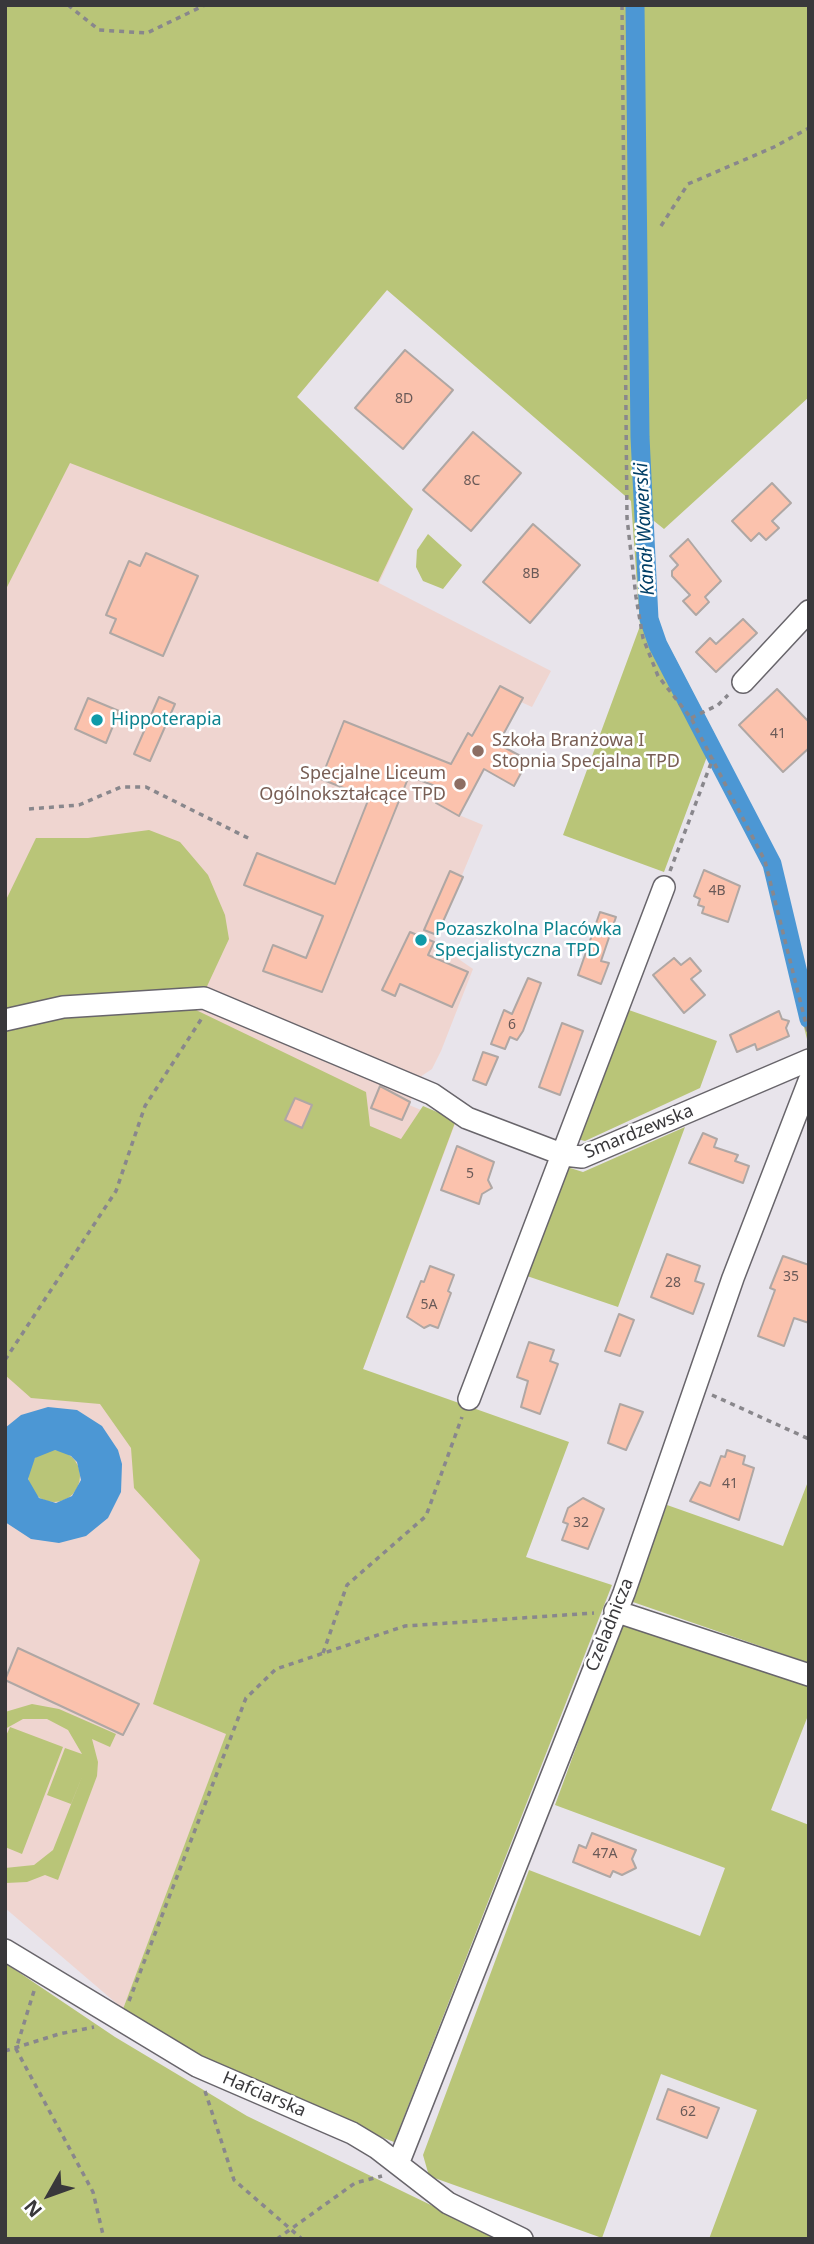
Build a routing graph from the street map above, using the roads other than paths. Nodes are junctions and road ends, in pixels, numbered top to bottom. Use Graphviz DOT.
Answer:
graph roads {
  1 [pos="809,611"];
  2 [pos="743,682"];
  3 [pos="664,887"];
  4 [pos="5,1020"];
  5 [pos="809,1060"];
  6 [pos="809,1081"];
  7 [pos="564,1155"];
  8 [pos="469,1399"];
  9 [pos="615,1611"];
  10 [pos="809,1675"];
  11 [pos="5,1950"];
  12 [pos="398,2164"];
  13 [pos="522,2239"];
  1 -- 2 [label="street"];
  3 -- 7 [label="street"];
  4 -- 7 [label="street, Smardzewska"];
  5 -- 7 [label="street, Smardzewska"];
  6 -- 9 [label="street, Czeladnicza"];
  7 -- 8 [label="street"];
  9 -- 10 [label="street"];
  9 -- 12 [label="street, Czeladnicza"];
  11 -- 12 [label="street, Hafciarska"];
  12 -- 13 [label="street, Hafciarska"];
}
